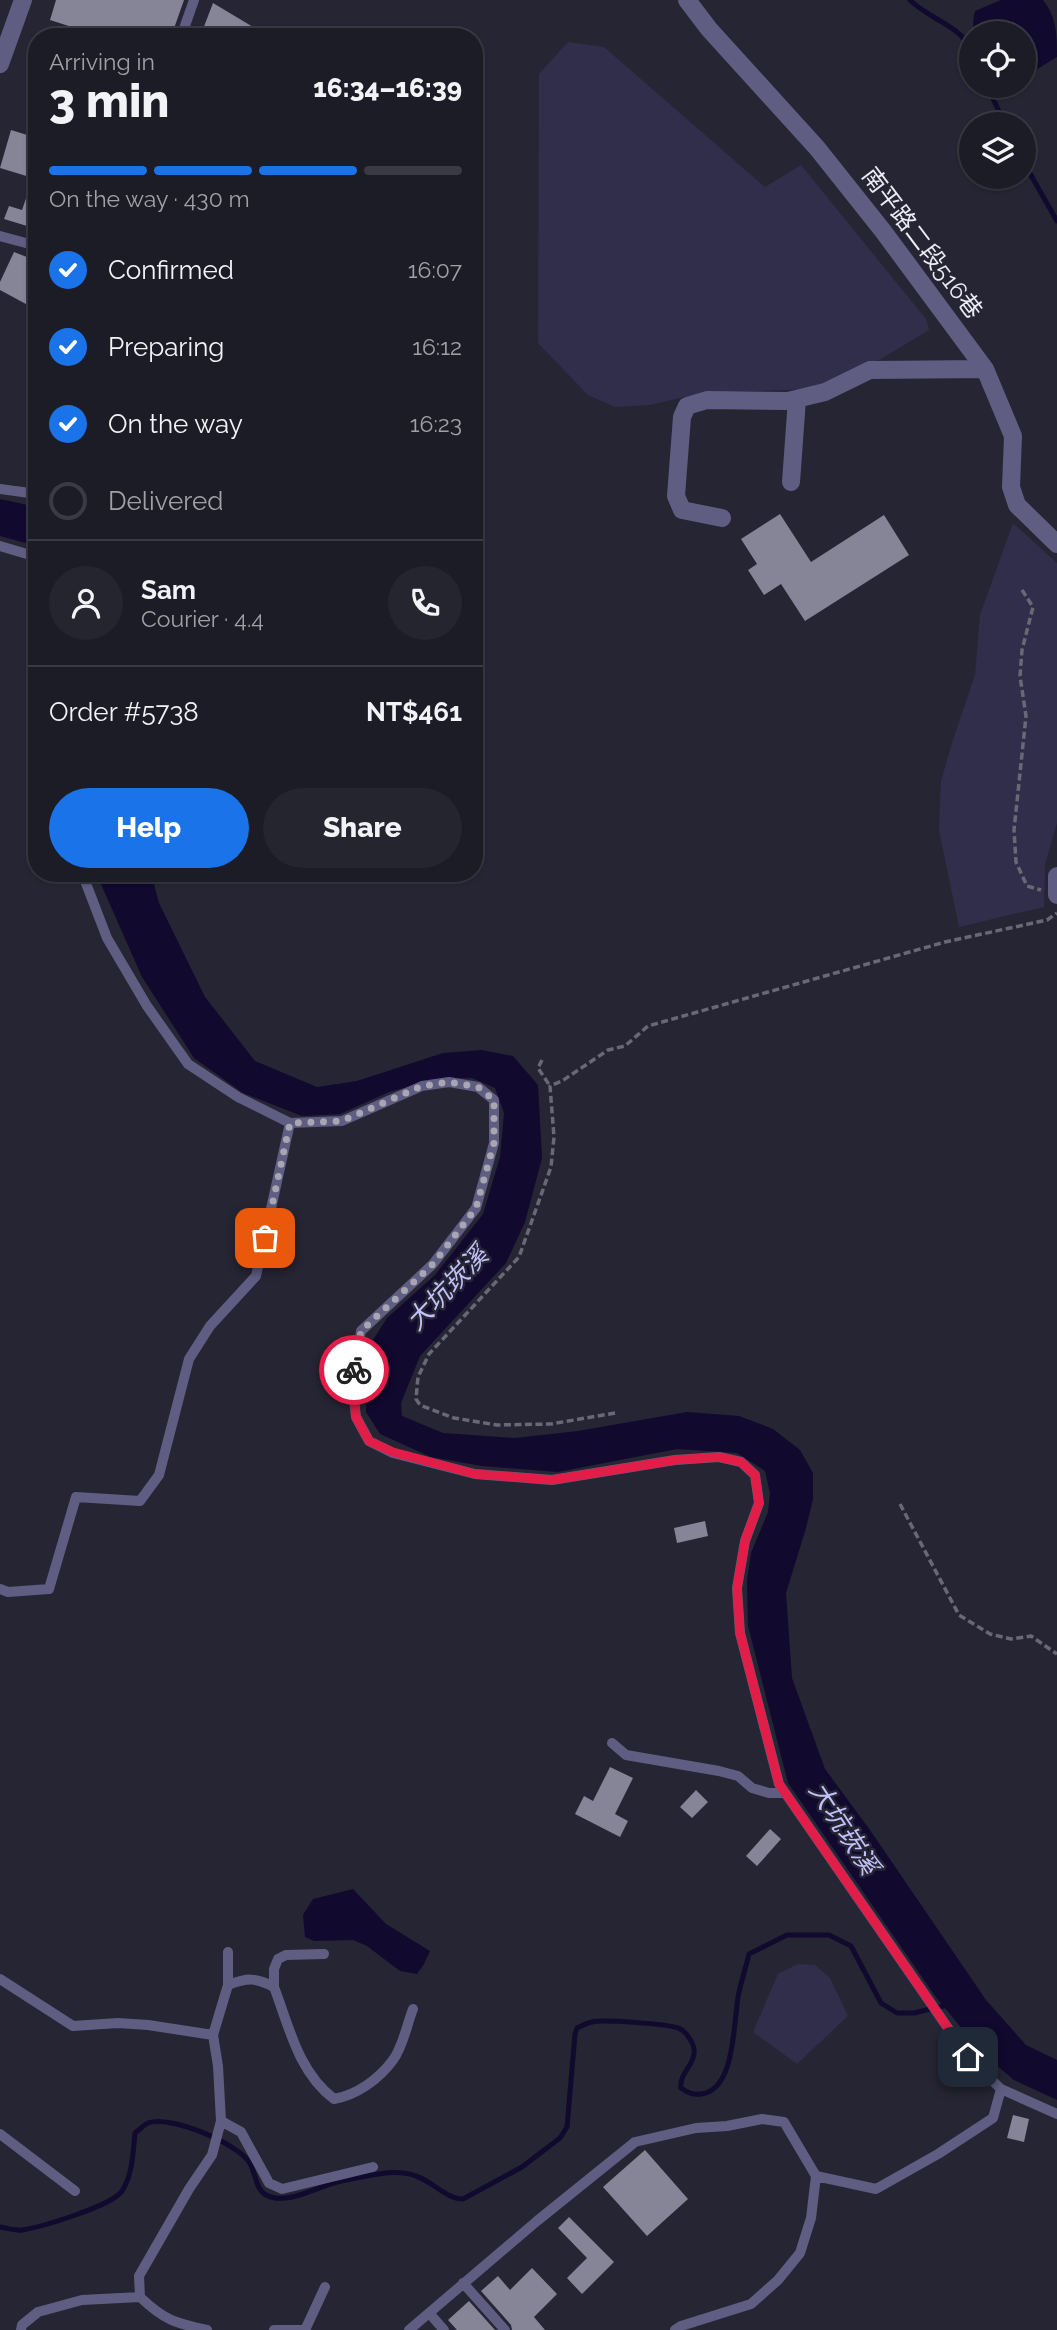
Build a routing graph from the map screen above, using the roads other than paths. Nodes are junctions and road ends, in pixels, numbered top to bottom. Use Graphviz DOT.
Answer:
graph roads {
  1 [pos="23,0"];
  2 [pos="194,0"];
  3 [pos="687,0"];
  4 [pos="184,28"];
  5 [pos="0,64"];
  6 [pos="0,236"];
  7 [pos="28,244"];
  8 [pos="985,369"];
  9 [pos="797,399"];
  10 [pos="792,482"];
  11 [pos="0,489"];
  12 [pos="28,493"];
  13 [pos="722,518"];
  14 [pos="1057,544"];
  15 [pos="0,546"];
  16 [pos="28,554"];
  17 [pos="1057,876"];
  18 [pos="85,882"];
  19 [pos="1057,895"];
  20 [pos="290,1123"];
  21 [pos="0,1589"];
  22 [pos="612,1743"];
  23 [pos="785,1793"];
  24 [pos="229,1952"];
  25 [pos="324,1954"];
  26 [pos="0,1979"];
  27 [pos="228,1985"];
  28 [pos="274,1987"];
  29 [pos="413,2009"];
  30 [pos="213,2035"];
  31 [pos="1001,2089"];
  32 [pos="1057,2114"];
  33 [pos="220,2124"];
  34 [pos="0,2134"];
  35 [pos="373,2167"];
  36 [pos="817,2176"];
  37 [pos="75,2191"];
  38 [pos="463,2283"];
  39 [pos="325,2287"];
  40 [pos="140,2297"];
  41 [pos="430,2314"];
  42 [pos="21,2330"];
  43 [pos="207,2330"];
  44 [pos="274,2330"];
  45 [pos="305,2330"];
  46 [pos="409,2330"];
  47 [pos="444,2330"];
  48 [pos="505,2330"];
  49 [pos="675,2330"];
  1 -- 5 [label="street"];
  2 -- 4 [label="lane"];
  3 -- 8 [label="street, 南平路二段516巷"];
  6 -- 7 [label="lane"];
  8 -- 9 [label="street"];
  8 -- 14 [label="street, 南平路二段516巷"];
  9 -- 10 [label="street"];
  9 -- 13 [label="street"];
  11 -- 12 [label="lane"];
  15 -- 16 [label="lane"];
  17 -- 19 [label="street"];
  18 -- 20 [label="lane"];
  20 -- 21 [label="lane"];
  20 -- 23 [label="lane"];
  22 -- 23 [label="lane"];
  23 -- 31 [label="lane"];
  24 -- 27 [label="lane"];
  25 -- 28 [label="lane"];
  26 -- 30 [label="lane"];
  27 -- 28 [label="lane"];
  27 -- 30 [label="lane"];
  28 -- 29 [label="lane"];
  30 -- 33 [label="lane"];
  31 -- 32 [label="lane"];
  31 -- 36 [label="lane"];
  33 -- 35 [label="lane"];
  33 -- 40 [label="lane"];
  34 -- 37 [label="lane"];
  36 -- 38 [label="lane"];
  36 -- 49 [label="lane"];
  38 -- 41 [label="lane"];
  38 -- 48 [label="lane"];
  39 -- 45 [label="lane"];
  40 -- 42 [label="lane"];
  40 -- 43 [label="lane"];
  41 -- 46 [label="lane"];
  41 -- 47 [label="lane"];
  44 -- 45 [label="lane"];
}
